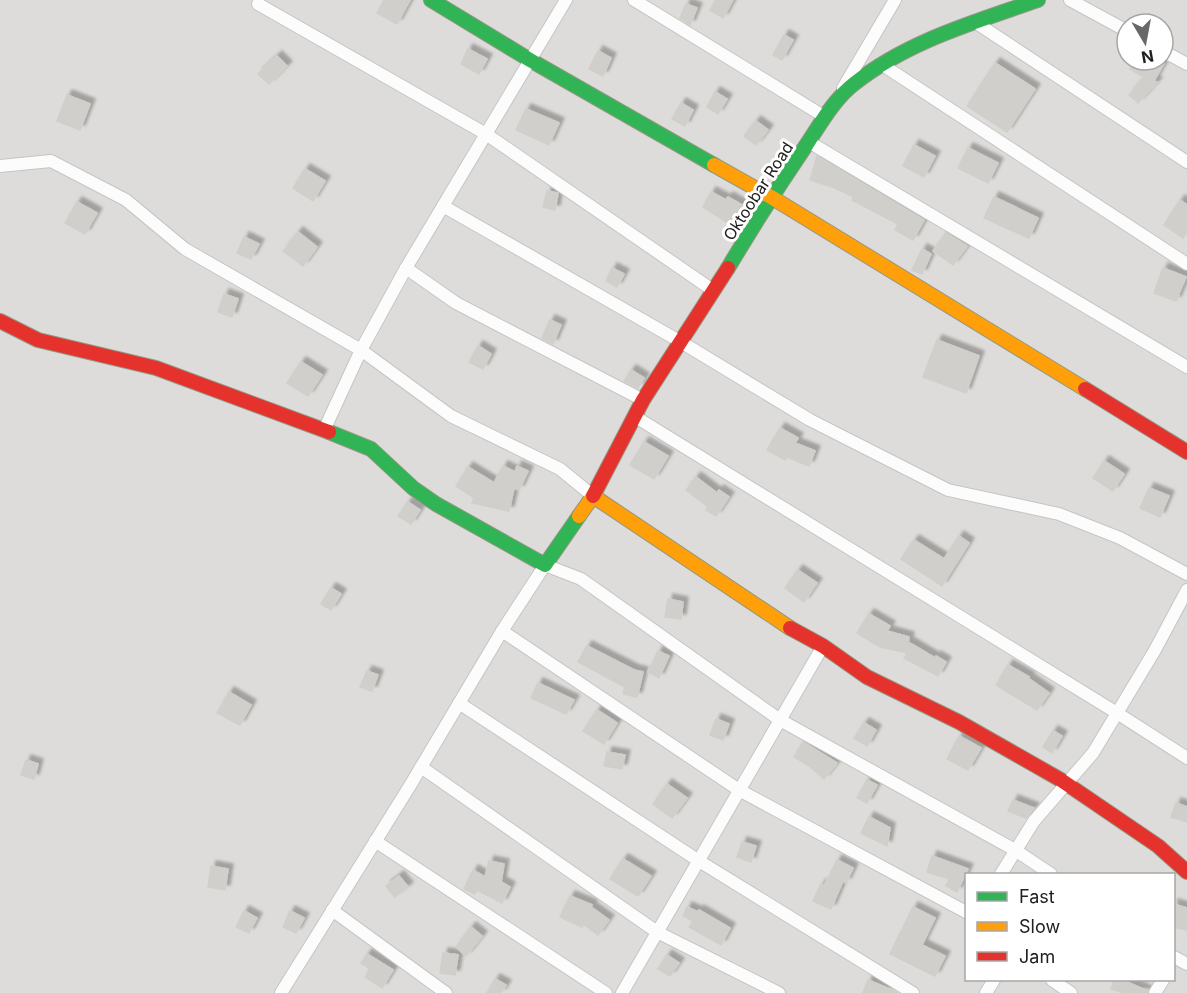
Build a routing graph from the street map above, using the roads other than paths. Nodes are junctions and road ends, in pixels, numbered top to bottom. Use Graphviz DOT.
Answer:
graph roads {
  1 [pos="431,0"];
  2 [pos="566,0"];
  3 [pos="634,0"];
  4 [pos="895,0"];
  5 [pos="1038,0"];
  6 [pos="1070,0"];
  7 [pos="258,4"];
  8 [pos="975,22"];
  9 [pos="1115,24"];
  10 [pos="530,60"];
  11 [pos="881,64"];
  12 [pos="833,105"];
  13 [pos="825,117"];
  14 [pos="486,134"];
  15 [pos="809,142"];
  16 [pos="1187,162"];
  17 [pos="0,166"];
  18 [pos="771,197"];
  19 [pos="443,206"];
  20 [pos="1187,264"];
  21 [pos="406,268"];
  22 [pos="714,291"];
  23 [pos="0,321"];
  24 [pos="681,342"];
  25 [pos="361,350"];
  26 [pos="1187,367"];
  27 [pos="643,400"];
  28 [pos="634,416"];
  29 [pos="325,428"];
  30 [pos="1187,452"];
  31 [pos="593,496"];
  32 [pos="545,566"];
  33 [pos="1187,574"];
  34 [pos="1187,590"];
  35 [pos="502,631"];
  36 [pos="823,646"];
  37 [pos="459,702"];
  38 [pos="1117,713"];
  39 [pos="780,720"];
  40 [pos="1187,758"];
  41 [pos="421,767"];
  42 [pos="1067,784"];
  43 [pos="739,790"];
  44 [pos="375,841"];
  45 [pos="1015,850"];
  46 [pos="699,861"];
  47 [pos="1187,872"];
  48 [pos="1002,873"];
  49 [pos="1050,873"];
  50 [pos="332,910"];
  51 [pos="965,911"];
  52 [pos="657,932"];
  53 [pos="1053,981"];
  54 [pos="281,993"];
  55 [pos="446,993"];
  56 [pos="606,993"];
  57 [pos="622,993"];
  58 [pos="779,993"];
  59 [pos="914,993"];
  60 [pos="1071,993"];
  1 -- 10 [label="street"];
  2 -- 10 [label="street"];
  3 -- 13 [label="street"];
  4 -- 12 [label="street"];
  5 -- 8 [label="street, Oktoobar Road"];
  6 -- 9 [label="street"];
  7 -- 14 [label="street"];
  8 -- 11 [label="street, Oktoobar Road"];
  8 -- 16 [label="street"];
  10 -- 14 [label="street"];
  10 -- 18 [label="street"];
  11 -- 12 [label="street, Oktoobar Road"];
  11 -- 20 [label="street"];
  12 -- 13 [label="street, Oktoobar Road"];
  13 -- 15 [label="street, Oktoobar Road"];
  14 -- 19 [label="street"];
  14 -- 22 [label="street"];
  15 -- 18 [label="street, Oktoobar Road"];
  15 -- 26 [label="street"];
  17 -- 25 [label="street"];
  18 -- 22 [label="street, Oktoobar Road"];
  18 -- 30 [label="street"];
  19 -- 21 [label="street"];
  19 -- 24 [label="street"];
  21 -- 25 [label="street"];
  21 -- 27 [label="street"];
  22 -- 24 [label="street, Oktoobar Road"];
  23 -- 29 [label="street"];
  24 -- 27 [label="street, Oktoobar Road"];
  24 -- 33 [label="street"];
  25 -- 29 [label="street"];
  25 -- 31 [label="street"];
  27 -- 28 [label="street, Oktoobar Road"];
  28 -- 31 [label="street, Oktoobar Road"];
  28 -- 38 [label="street"];
  29 -- 32 [label="street"];
  31 -- 32 [label="street, Oktoobar Road"];
  31 -- 36 [label="street"];
  32 -- 35 [label="street"];
  32 -- 39 [label="street"];
  34 -- 38 [label="street"];
  35 -- 37 [label="street"];
  35 -- 43 [label="street"];
  36 -- 39 [label="street"];
  36 -- 42 [label="street"];
  37 -- 41 [label="street"];
  37 -- 46 [label="street"];
  38 -- 40 [label="street"];
  38 -- 42 [label="street"];
  39 -- 43 [label="street"];
  39 -- 45 [label="street"];
  41 -- 44 [label="street"];
  41 -- 52 [label="street"];
  42 -- 45 [label="street"];
  42 -- 47 [label="street"];
  43 -- 46 [label="street"];
  43 -- 51 [label="street"];
  44 -- 50 [label="street"];
  44 -- 56 [label="street"];
  45 -- 48 [label="street"];
  45 -- 49 [label="street"];
  46 -- 52 [label="street"];
  46 -- 59 [label="street"];
  50 -- 54 [label="street"];
  50 -- 55 [label="street"];
  52 -- 57 [label="street"];
  52 -- 58 [label="street"];
  53 -- 60 [label="street"];
}
